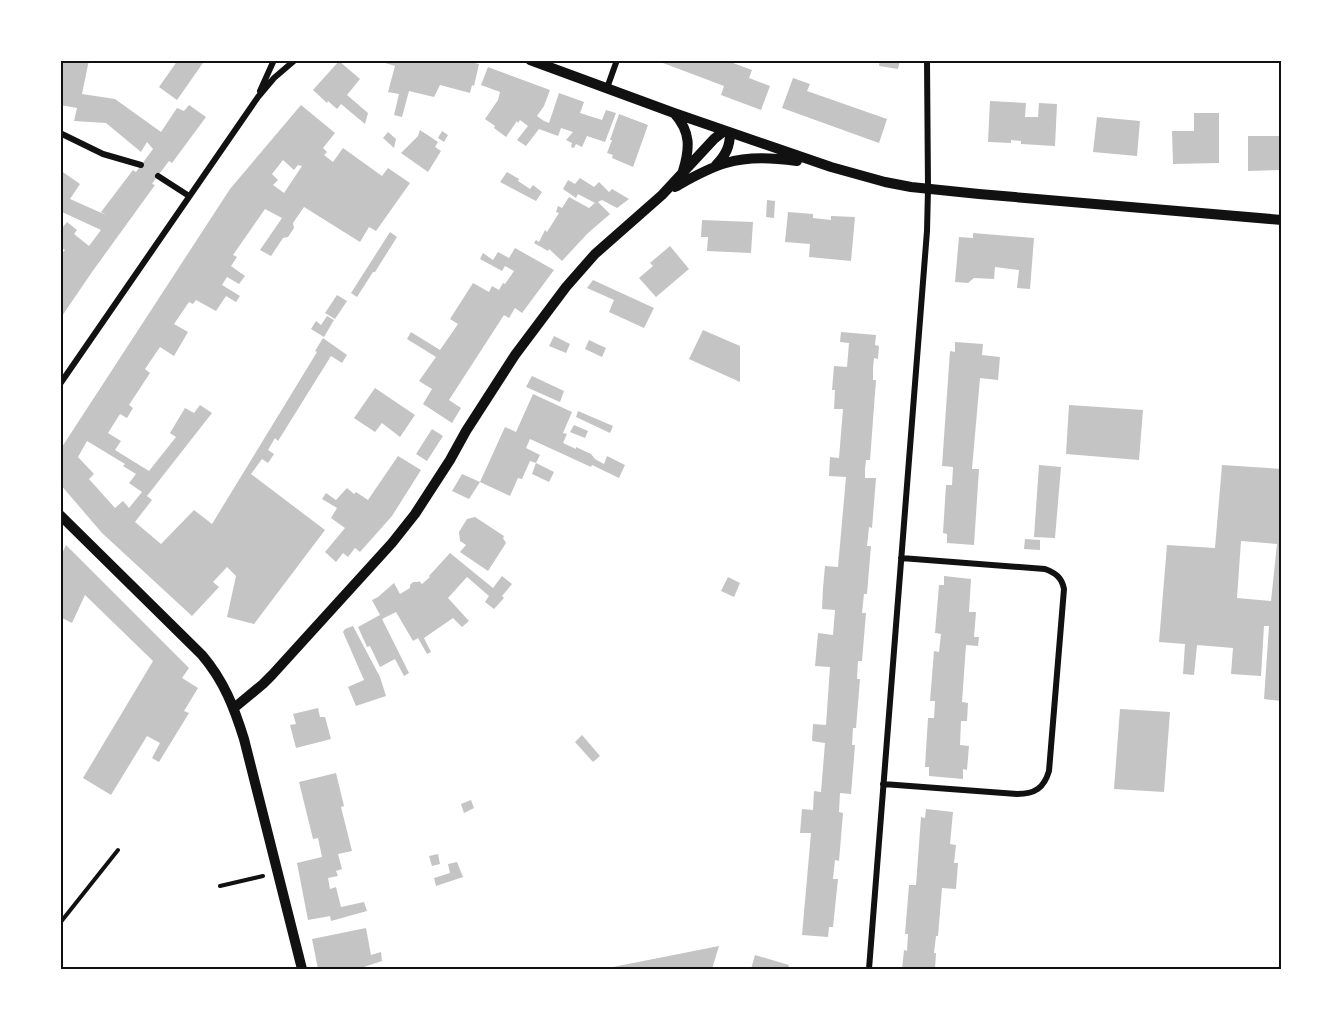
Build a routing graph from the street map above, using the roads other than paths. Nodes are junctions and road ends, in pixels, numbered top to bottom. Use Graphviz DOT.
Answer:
graph roads {
  1 [pos="274,60"];
  2 [pos="295,60"];
  3 [pos="530,60"];
  4 [pos="617,60"];
  5 [pos="927,60"];
  6 [pos="607,88"];
  7 [pos="258,97"];
  8 [pos="674,113"];
  9 [pos="727,132"];
  10 [pos="60,133"];
  11 [pos="815,162"];
  12 [pos="141,165"];
  13 [pos="714,167"];
  14 [pos="158,176"];
  15 [pos="681,176"];
  16 [pos="928,189"];
  17 [pos="662,195"];
  18 [pos="189,196"];
  19 [pos="1282,220"];
  20 [pos="60,384"];
  21 [pos="60,517"];
  22 [pos="901,558"];
  23 [pos="234,708"];
  24 [pos="883,784"];
  25 [pos="302,969"];
  26 [pos="869,969"];
  1 -- 7 [label="street"];
  2 -- 7 [label="street"];
  3 -- 6 [label="street"];
  4 -- 6 [label="street"];
  5 -- 16 [label="street"];
  6 -- 8 [label="street"];
  7 -- 18 [label="street"];
  8 -- 9 [label="street"];
  8 -- 15 [label="street"];
  9 -- 11 [label="street"];
  9 -- 13 [label="street"];
  9 -- 15 [label="street"];
  10 -- 12 [label="street"];
  11 -- 13 [label="street"];
  11 -- 16 [label="street"];
  13 -- 17 [label="street"];
  14 -- 18 [label="street"];
  15 -- 17 [label="street"];
  16 -- 19 [label="street"];
  16 -- 22 [label="street"];
  17 -- 23 [label="street"];
  18 -- 20 [label="street"];
  21 -- 23 [label="street"];
  22 -- 24 [label="street"];
  22 -- 24 [label="street"];
  23 -- 25 [label="street"];
  24 -- 26 [label="street"];
}
